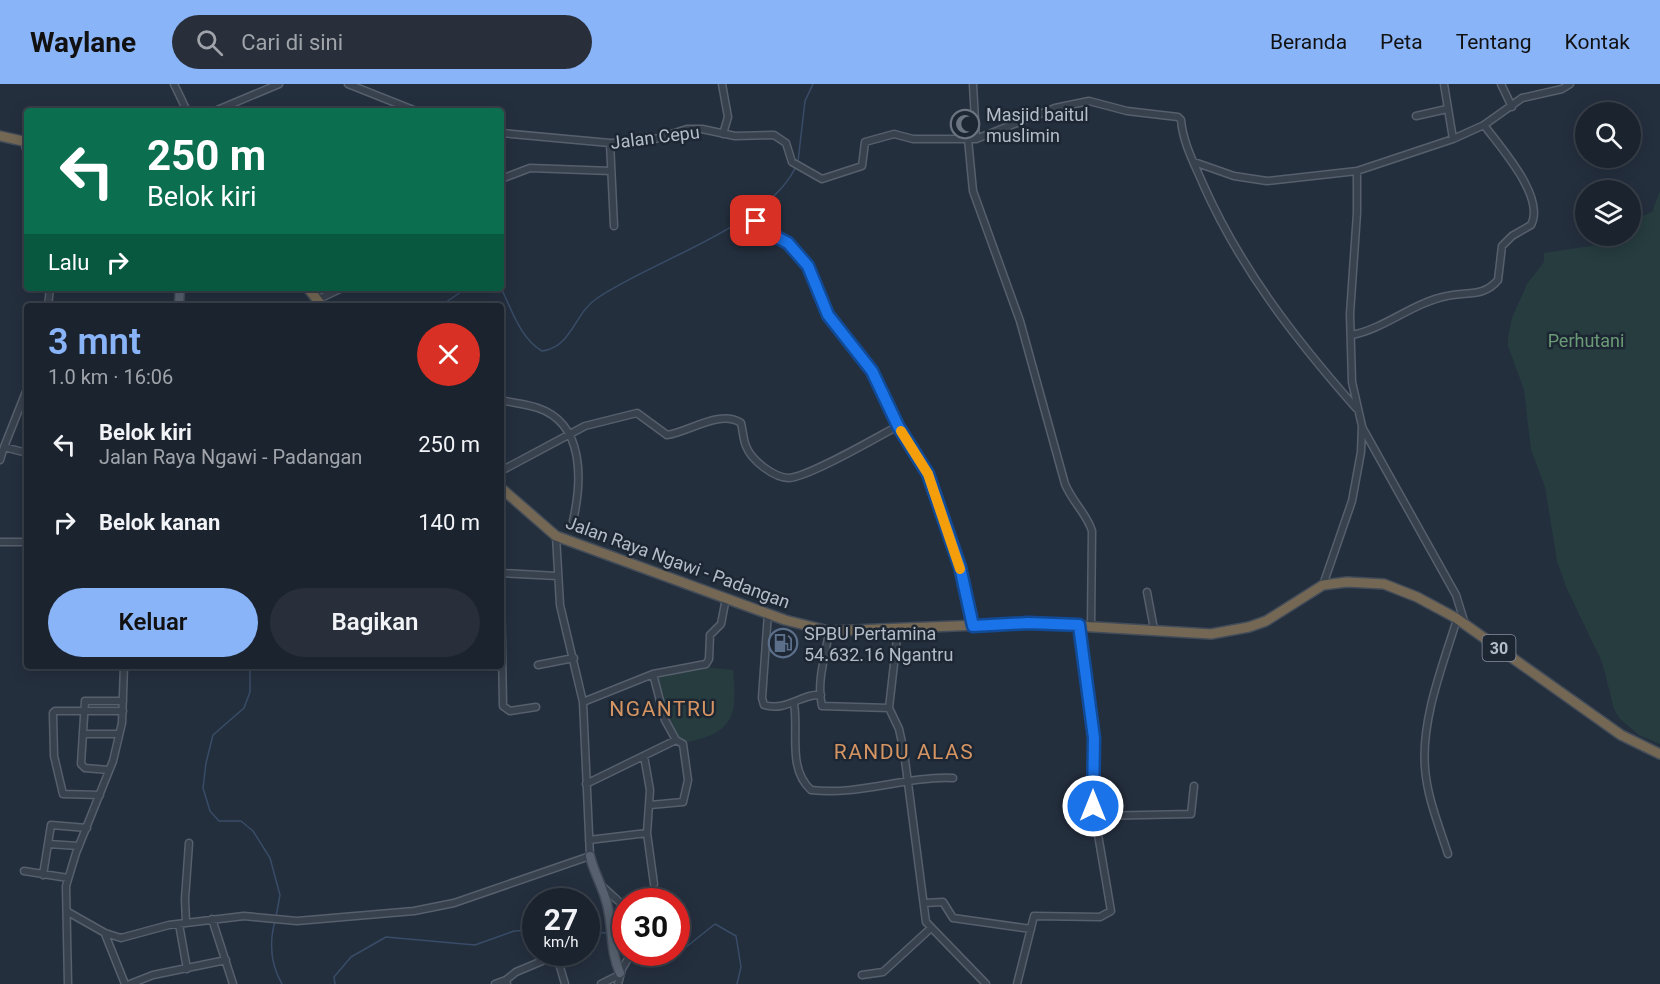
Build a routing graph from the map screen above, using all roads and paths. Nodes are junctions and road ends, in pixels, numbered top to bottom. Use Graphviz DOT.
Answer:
graph roads {
  1 [pos="174,84"];
  2 [pos="257,84"];
  3 [pos="279,84"];
  4 [pos="348,84"];
  5 [pos="722,84"];
  6 [pos="973,84"];
  7 [pos="1444,84"];
  8 [pos="1501,84"];
  9 [pos="1570,84"];
  10 [pos="261,91"];
  11 [pos="1512,107"];
  12 [pos="186,108"];
  13 [pos="222,108"];
  14 [pos="409,108"];
  15 [pos="1447,109"];
  16 [pos="1416,116"];
  17 [pos="1484,125"];
  18 [pos="504,133"];
  19 [pos="723,134"];
  20 [pos="0,136"];
  21 [pos="968,139"];
  22 [pos="976,139"];
  23 [pos="1454,139"];
  24 [pos="24,142"];
  25 [pos="610,143"];
  26 [pos="1194,162"];
  27 [pos="610,171"];
  28 [pos="1357,171"];
  29 [pos="504,178"];
  30 [pos="756,221"];
  31 [pos="614,226"];
  32 [pos="310,291"];
  33 [pos="338,291"];
  34 [pos="320,303"];
  35 [pos="1352,335"];
  36 [pos="24,397"];
  37 [pos="504,401"];
  38 [pos="1356,408"];
  39 [pos="898,426"];
  40 [pos="1362,426"];
  41 [pos="569,434"];
  42 [pos="4,447"];
  43 [pos="24,452"];
  44 [pos="0,460"];
  45 [pos="504,469"];
  46 [pos="504,491"];
  47 [pos="573,521"];
  48 [pos="556,536"];
  49 [pos="0,542"];
  50 [pos="24,542"];
  51 [pos="504,573"];
  52 [pos="557,576"];
  53 [pos="1323,585"];
  54 [pos="1147,592"];
  55 [pos="726,598"];
  56 [pos="768,613"];
  57 [pos="1461,621"];
  58 [pos="1079,625"];
  59 [pos="973,626"];
  60 [pos="1091,626"];
  61 [pos="898,629"];
  62 [pos="1154,629"];
  63 [pos="829,631"];
  64 [pos="574,658"];
  65 [pos="538,665"];
  66 [pos="124,669"];
  67 [pos="502,669"];
  68 [pos="653,674"];
  69 [pos="821,695"];
  70 [pos="123,701"];
  71 [pos="583,702"];
  72 [pos="794,704"];
  73 [pos="536,707"];
  74 [pos="889,708"];
  75 [pos="85,710"];
  76 [pos="123,711"];
  77 [pos="84,734"];
  78 [pos="119,734"];
  79 [pos="676,740"];
  80 [pos="1660,754"];
  81 [pos="644,756"];
  82 [pos="109,770"];
  83 [pos="953,778"];
  84 [pos="908,780"];
  85 [pos="586,784"];
  86 [pos="1194,786"];
  87 [pos="100,795"];
  88 [pos="650,805"];
  89 [pos="1095,816"];
  90 [pos="87,828"];
  91 [pos="646,833"];
  92 [pos="589,840"];
  93 [pos="189,843"];
  94 [pos="48,844"];
  95 [pos="79,846"];
  96 [pos="1448,854"];
  97 [pos="590,856"];
  98 [pos="24,871"];
  99 [pos="43,875"];
  100 [pos="68,878"];
  101 [pos="654,884"];
  102 [pos="600,885"];
  103 [pos="612,896"];
  104 [pos="924,903"];
  105 [pos="68,912"];
  106 [pos="212,919"];
  107 [pos="183,923"];
  108 [pos="931,928"];
  109 [pos="1031,929"];
  110 [pos="105,933"];
  111 [pos="226,960"];
  112 [pos="624,966"];
  113 [pos="188,969"];
  114 [pos="619,974"];
  115 [pos="862,975"];
  116 [pos="506,982"];
  117 [pos="68,984"];
  118 [pos="125,984"];
  119 [pos="130,984"];
  120 [pos="233,984"];
  121 [pos="495,984"];
  122 [pos="565,984"];
  123 [pos="601,984"];
  124 [pos="618,984"];
  125 [pos="986,984"];
  126 [pos="1017,984"];
  1 -- 12 [label="street"];
  2 -- 10 [label="street"];
  3 -- 10 [label="street"];
  4 -- 14 [label="street"];
  5 -- 19 [label="street"];
  6 -- 22 [label="street"];
  7 -- 15 [label="street"];
  8 -- 11 [label="street"];
  9 -- 11 [label="street"];
  10 -- 13 [label="street"];
  11 -- 17 [label="street"];
  15 -- 16 [label="street"];
  15 -- 23 [label="street"];
  17 -- 23 [label="street"];
  17 -- 35 [label="street"];
  18 -- 25 [label="street, Jalan Cepu"];
  19 -- 21 [label="street, Jalan Cepu"];
  19 -- 25 [label="street, Jalan Cepu"];
  20 -- 24 [label="highway"];
  21 -- 22 [label="street"];
  21 -- 60 [label="street"];
  22 -- 26 [label="street"];
  23 -- 28 [label="street"];
  25 -- 27 [label="street"];
  26 -- 28 [label="street"];
  26 -- 38 [label="street"];
  27 -- 29 [label="street"];
  27 -- 31 [label="street"];
  28 -- 35 [label="street"];
  30 -- 39 [label="street"];
  32 -- 34 [label="highway"];
  33 -- 34 [label="street"];
  35 -- 38 [label="street"];
  36 -- 42 [label="street"];
  37 -- 41 [label="street"];
  38 -- 40 [label="street"];
  39 -- 41 [label="street"];
  39 -- 59 [label="street"];
  40 -- 53 [label="street"];
  40 -- 57 [label="street"];
  41 -- 45 [label="street"];
  41 -- 47 [label="street"];
  42 -- 43 [label="street"];
  42 -- 44 [label="street"];
  46 -- 48 [label="highway, Jalan Raya Ngawi - Padangan / 30"];
  48 -- 52 [label="street"];
  48 -- 55 [label="highway, Jalan Raya Ngawi - Padangan / 30"];
  49 -- 50 [label="street"];
  51 -- 52 [label="street"];
  52 -- 64 [label="street"];
  53 -- 57 [label="highway, Jalan Raya Ngawi - Padangan / 30"];
  53 -- 62 [label="highway, Jalan Raya Ngawi - Padangan / 30"];
  54 -- 62 [label="street"];
  55 -- 56 [label="highway, Jalan Raya Ngawi - Padangan / 30"];
  55 -- 68 [label="street"];
  56 -- 63 [label="highway, Jalan Raya Ngawi - Padangan / 30"];
  56 -- 72 [label="street"];
  57 -- 80 [label="highway, Jalan Raya Ngawi - Padangan / 30"];
  57 -- 96 [label="street"];
  58 -- 59 [label="highway, Jalan Raya Ngawi - Padangan / 30"];
  58 -- 60 [label="highway, Jalan Raya Ngawi - Padangan / 30"];
  58 -- 89 [label="street"];
  59 -- 61 [label="highway, Jalan Raya Ngawi - Padangan / 30"];
  60 -- 62 [label="highway, Jalan Raya Ngawi - Padangan / 30"];
  61 -- 63 [label="highway, Jalan Raya Ngawi - Padangan / 30"];
  61 -- 74 [label="street"];
  63 -- 69 [label="street"];
  64 -- 65 [label="street"];
  64 -- 71 [label="street"];
  66 -- 70 [label="street"];
  67 -- 73 [label="street"];
  68 -- 71 [label="street"];
  68 -- 79 [label="street"];
  69 -- 72 [label="street"];
  69 -- 74 [label="street"];
  70 -- 75 [label="street"];
  70 -- 76 [label="street"];
  71 -- 85 [label="street"];
  72 -- 84 [label="street"];
  74 -- 84 [label="street"];
  75 -- 76 [label="street"];
  75 -- 77 [label="street"];
  75 -- 87 [label="street"];
  76 -- 78 [label="street"];
  77 -- 78 [label="street"];
  77 -- 82 [label="street"];
  78 -- 82 [label="street"];
  79 -- 81 [label="street"];
  79 -- 88 [label="street"];
  81 -- 85 [label="street"];
  81 -- 88 [label="street"];
  82 -- 87 [label="street"];
  83 -- 84 [label="street"];
  84 -- 104 [label="street"];
  85 -- 92 [label="street"];
  86 -- 89 [label="street"];
  87 -- 90 [label="street"];
  88 -- 91 [label="street"];
  89 -- 109 [label="street"];
  90 -- 94 [label="street"];
  90 -- 95 [label="street"];
  91 -- 92 [label="street"];
  91 -- 101 [label="street"];
  92 -- 97 [label="street"];
  93 -- 107 [label="street"];
  94 -- 95 [label="street"];
  94 -- 99 [label="street"];
  95 -- 100 [label="street"];
  97 -- 102 [label="main road"];
  97 -- 106 [label="street"];
  98 -- 99 [label="street"];
  99 -- 100 [label="street"];
  100 -- 105 [label="street"];
  102 -- 103 [label="street"];
  102 -- 114 [label="main road"];
  104 -- 108 [label="street"];
  104 -- 109 [label="street"];
  105 -- 110 [label="street"];
  105 -- 117 [label="street"];
  106 -- 107 [label="street"];
  106 -- 111 [label="street"];
  107 -- 110 [label="street"];
  107 -- 113 [label="street"];
  108 -- 115 [label="street"];
  108 -- 125 [label="street"];
  109 -- 126 [label="street"];
  110 -- 118 [label="street"];
  111 -- 113 [label="street"];
  111 -- 120 [label="street"];
  112 -- 114 [label="street"];
  113 -- 119 [label="street"];
  114 -- 123 [label="street"];
  114 -- 124 [label="street"];
  116 -- 121 [label="street"];
  116 -- 122 [label="street"];
}
